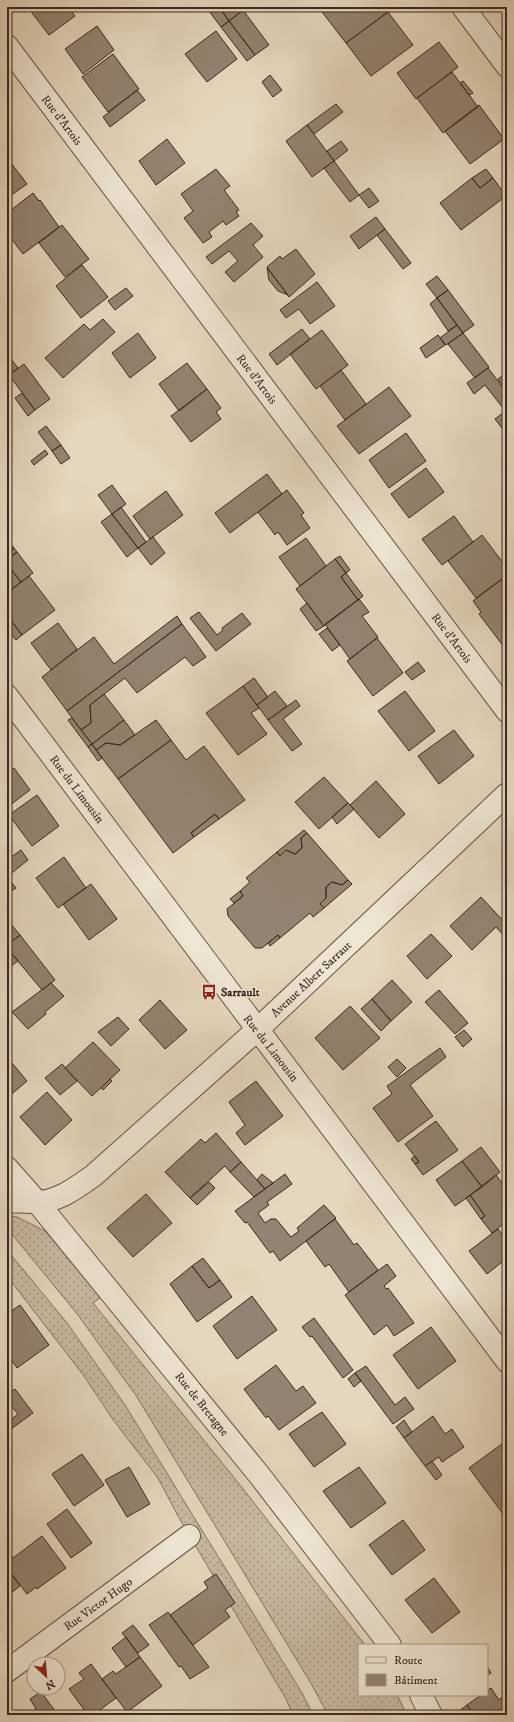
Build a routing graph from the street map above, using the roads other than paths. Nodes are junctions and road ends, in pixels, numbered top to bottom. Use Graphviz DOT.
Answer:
graph roads {
  1 [pos="463,7"];
  2 [pos="7,46"];
  3 [pos="507,66"];
  4 [pos="7,696"];
  5 [pos="507,712"];
  6 [pos="507,794"];
  7 [pos="257,1030"];
  8 [pos="7,1168"];
  9 [pos="7,1202"];
  10 [pos="37,1202"];
  11 [pos="507,1361"];
  12 [pos="189,1536"];
  13 [pos="389,1644"];
  14 [pos="7,1671"];
  15 [pos="421,1696"];
  16 [pos="430,1715"];
  1 -- 3 [label="street"];
  2 -- 5 [label="street, Rue d'Artois"];
  4 -- 7 [label="street, Rue du Limousin"];
  6 -- 7 [label="street, Avenue Albert Sarraut"];
  7 -- 10 [label="street, Avenue Albert Sarraut"];
  7 -- 11 [label="street, Rue du Limousin"];
  8 -- 10 [label="street, Rue de Bretagne"];
  9 -- 10 [label="street, Avenue Albert Sarraut"];
  10 -- 13 [label="street, Rue de Bretagne"];
  12 -- 14 [label="street, Rue Victor Hugo"];
  15 -- 16 [label="street"];
}
